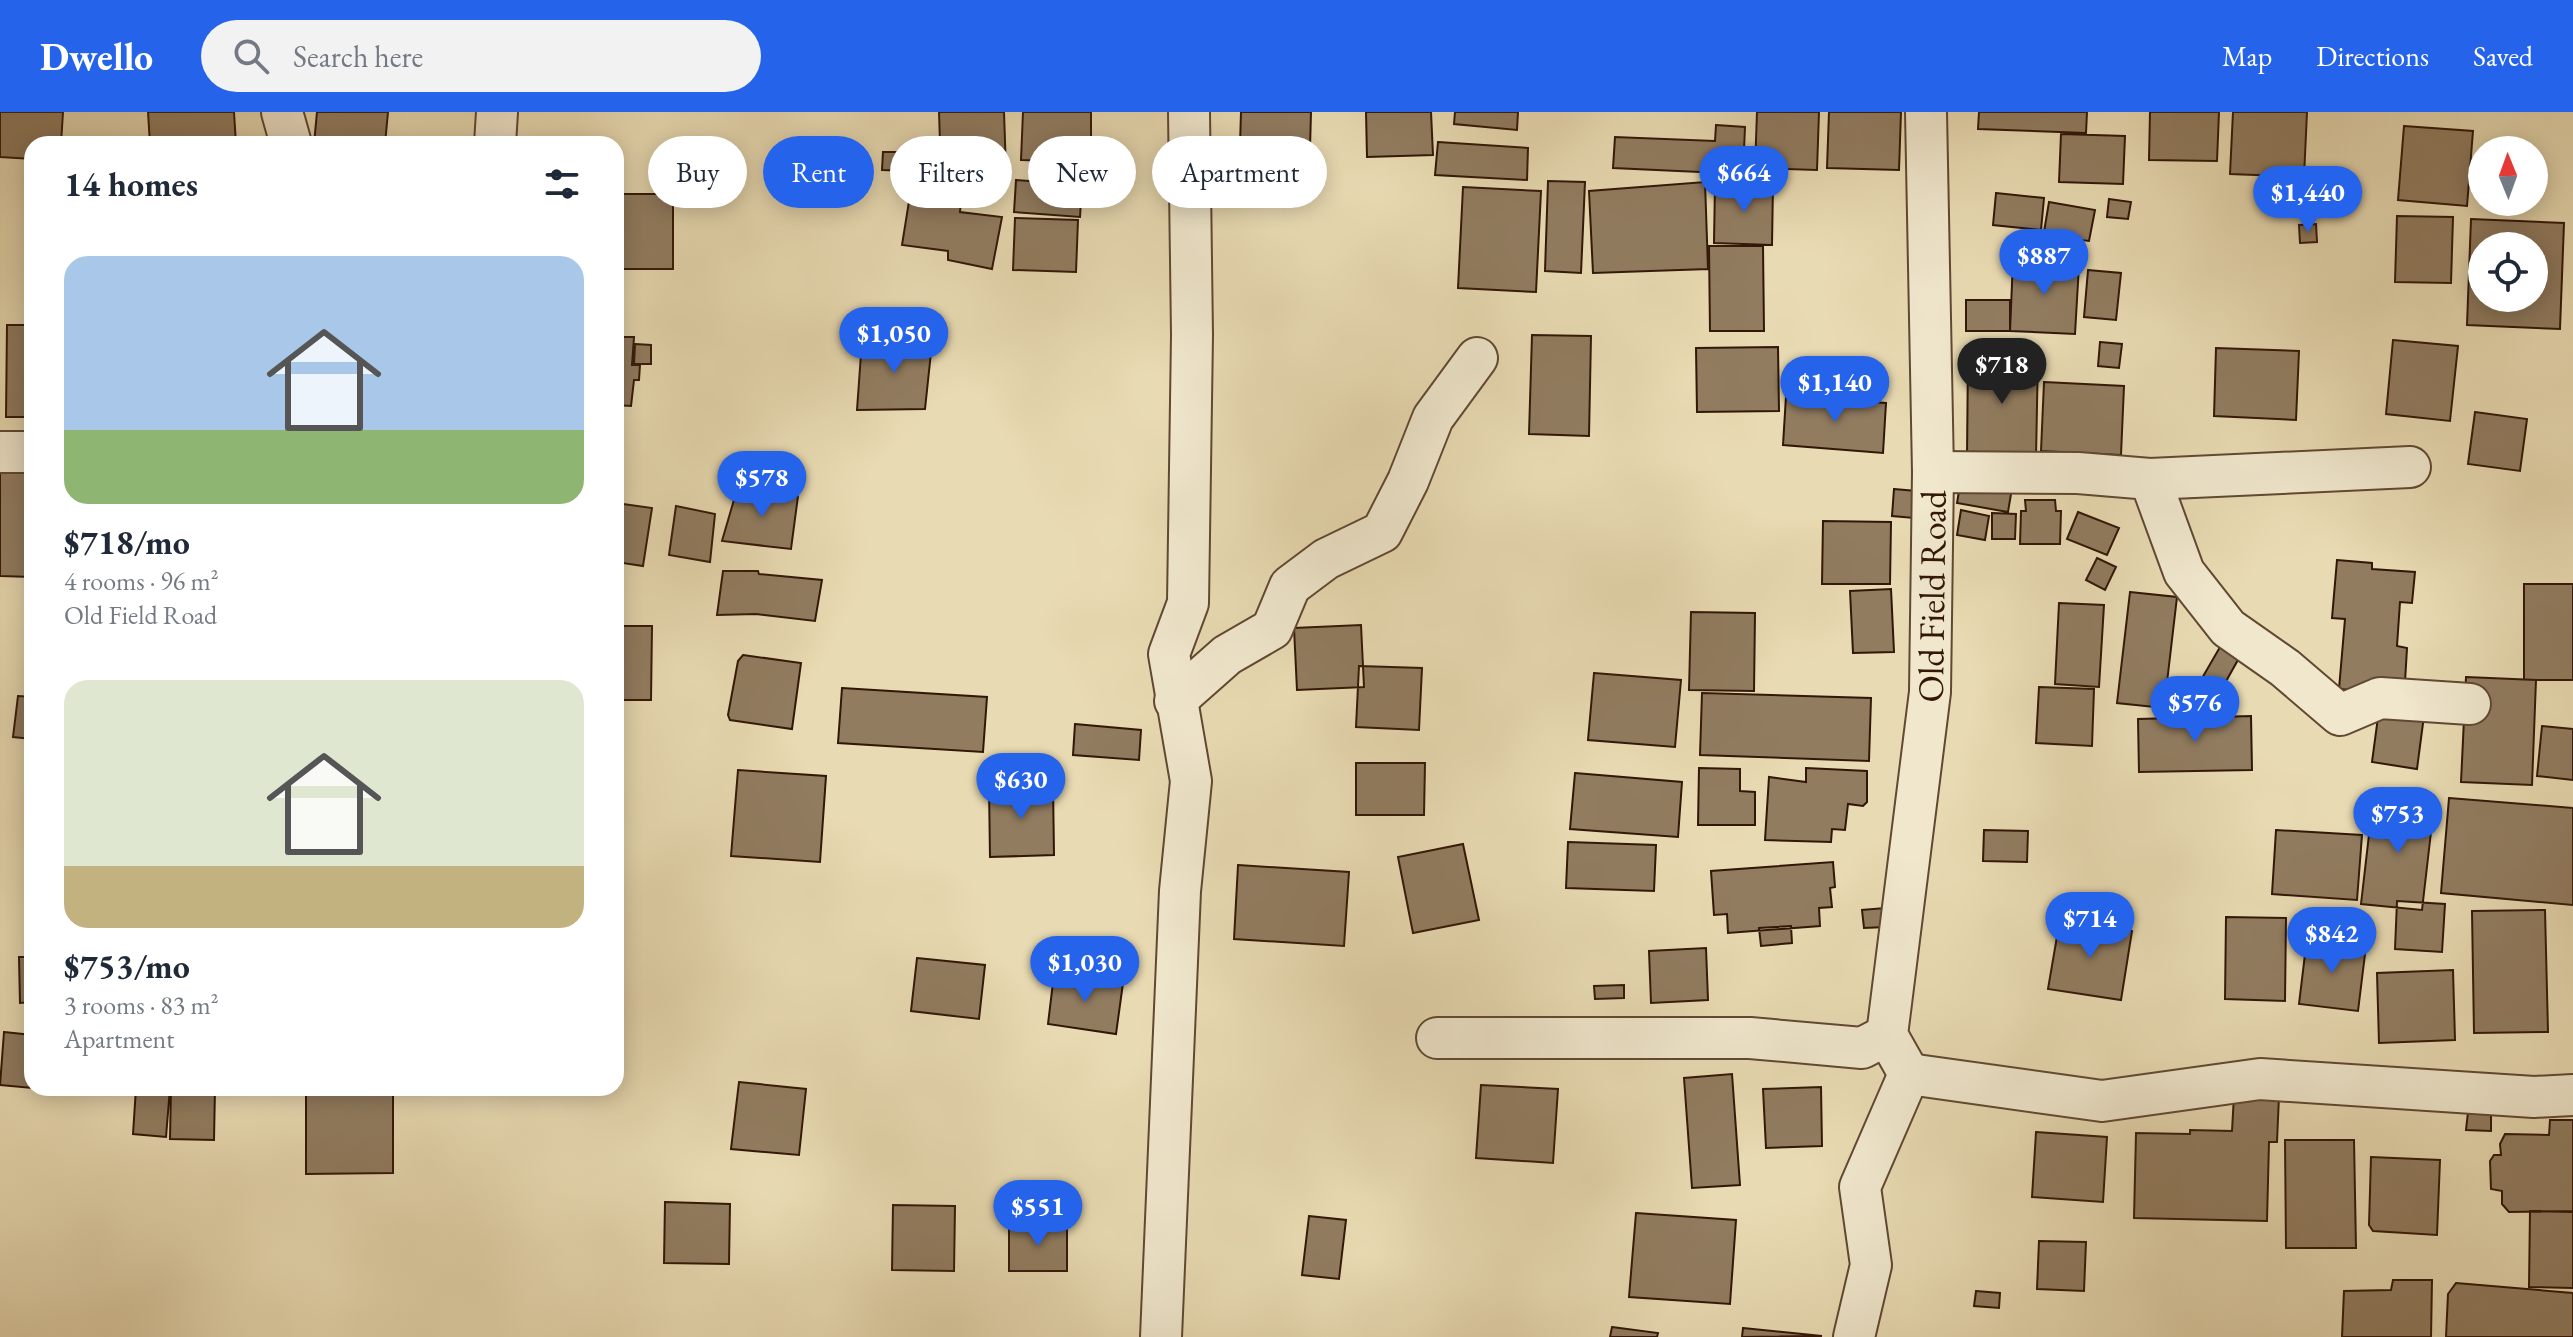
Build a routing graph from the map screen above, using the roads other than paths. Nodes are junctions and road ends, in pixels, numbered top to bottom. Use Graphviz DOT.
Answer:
graph roads {
  1 [pos="282,112"];
  2 [pos="497,112"];
  3 [pos="1189,112"];
  4 [pos="1926,112"];
  5 [pos="289,136"];
  6 [pos="496,136"];
  7 [pos="1477,358"];
  8 [pos="0,452"];
  9 [pos="24,452"];
  10 [pos="2410,467"];
  11 [pos="1933,472"];
  12 [pos="2150,479"];
  13 [pos="1175,701"];
  14 [pos="2470,704"];
  15 [pos="1887,1035"];
  16 [pos="1437,1038"];
  17 [pos="1909,1074"];
  18 [pos="2573,1095"];
  19 [pos="1161,1337"];
  20 [pos="1854,1337"];
  1 -- 5 [label="street"];
  2 -- 6 [label="street"];
  3 -- 13 [label="street"];
  4 -- 11 [label="street, Old Field Road"];
  7 -- 13 [label="street"];
  8 -- 9 [label="street"];
  10 -- 12 [label="street"];
  11 -- 12 [label="street"];
  11 -- 15 [label="street, Old Field Road"];
  12 -- 14 [label="street"];
  13 -- 19 [label="street"];
  15 -- 16 [label="street"];
  15 -- 17 [label="street"];
  17 -- 18 [label="street"];
  17 -- 20 [label="street"];
}
